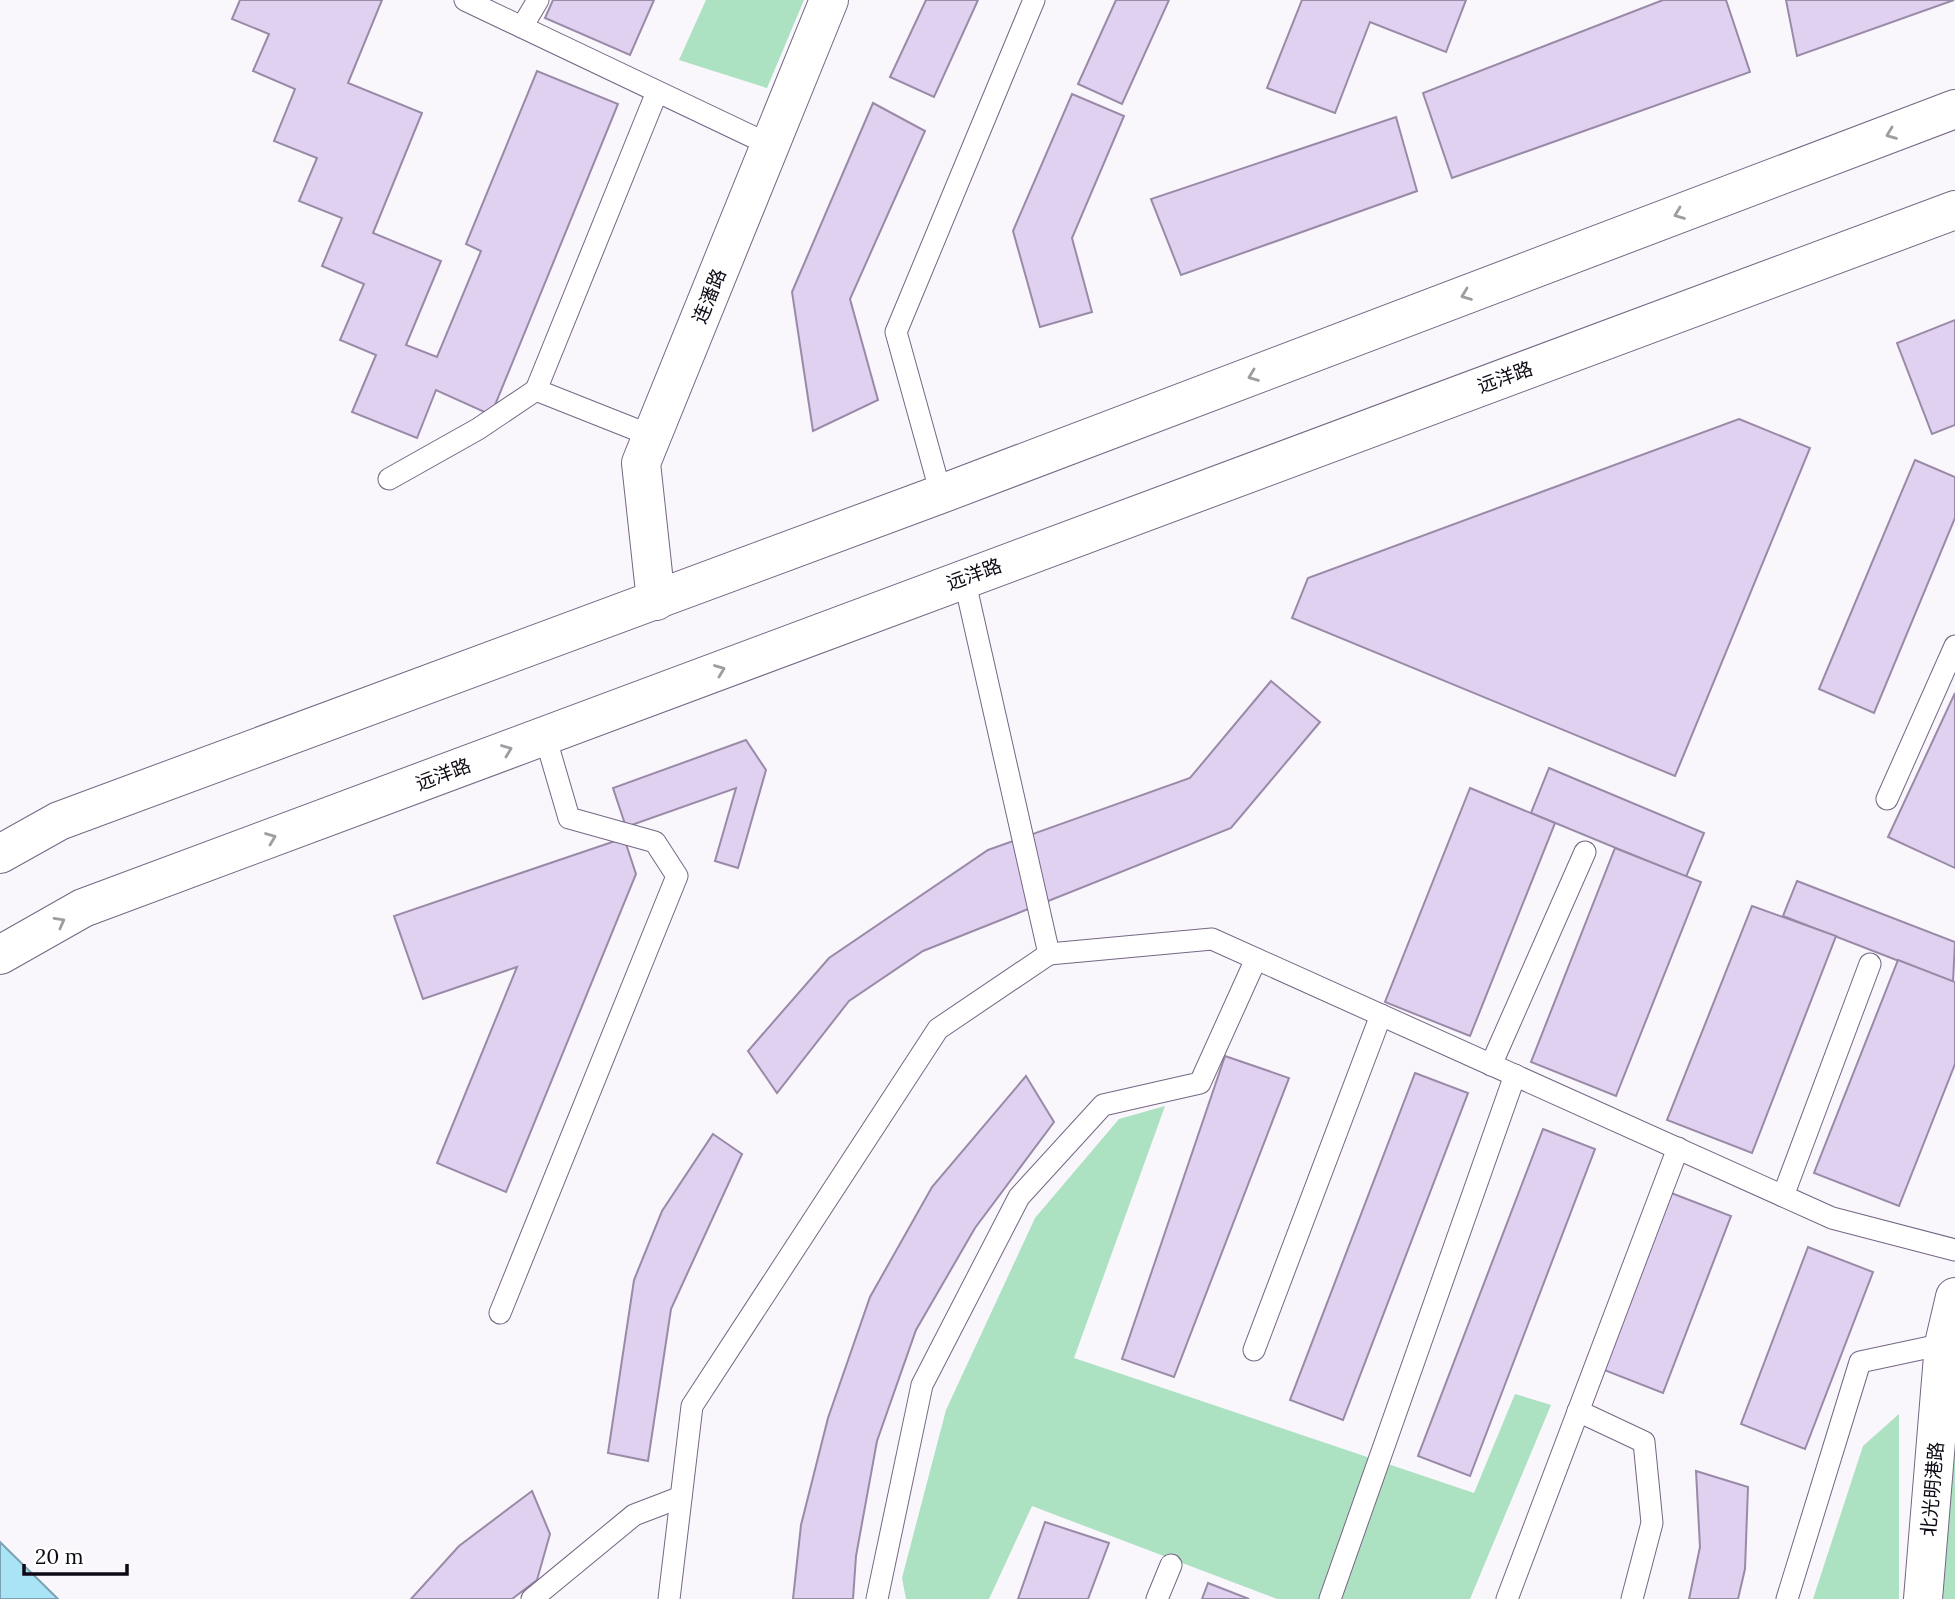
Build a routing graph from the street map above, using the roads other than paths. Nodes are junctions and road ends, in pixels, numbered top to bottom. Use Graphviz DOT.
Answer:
graph roads {
  1 [pos="465,0"];
  2 [pos="538,0"];
  3 [pos="829,0"];
  4 [pos="1034,0"];
  5 [pos="522,27"];
  6 [pos="657,92"];
  7 [pos="1955,109"];
  8 [pos="770,145"];
  9 [pos="1955,210"];
  10 [pos="536,390"];
  11 [pos="652,436"];
  12 [pos="389,479"];
  13 [pos="941,495"];
  14 [pos="964,578"];
  15 [pos="656,601"];
  16 [pos="1955,646"];
  17 [pos="545,736"];
  18 [pos="1887,799"];
  19 [pos="1585,852"];
  20 [pos="0,854"];
  21 [pos="1049,954"];
  22 [pos="0,955"];
  23 [pos="1256,959"];
  24 [pos="1870,964"];
  25 [pos="1381,1015"];
  26 [pos="1491,1065"];
  27 [pos="1515,1076"];
  28 [pos="1678,1148"];
  29 [pos="1783,1196"];
  30 [pos="1955,1250"];
  31 [pos="1955,1297"];
  32 [pos="500,1313"];
  33 [pos="1944,1344"];
  34 [pos="1254,1350"];
  35 [pos="1578,1411"];
  36 [pos="681,1497"];
  37 [pos="1171,1565"];
  38 [pos="532,1599"];
  39 [pos="669,1599"];
  40 [pos="877,1599"];
  41 [pos="1157,1599"];
  42 [pos="1331,1599"];
  43 [pos="1507,1599"];
  44 [pos="1632,1599"];
  45 [pos="1787,1599"];
  46 [pos="1923,1599"];
  1 -- 5 [label="lane"];
  2 -- 5 [label="lane"];
  3 -- 8 [label="main road, 连潘路"];
  4 -- 13 [label="lane"];
  5 -- 6 [label="lane"];
  6 -- 8 [label="lane"];
  6 -- 10 [label="lane"];
  7 -- 13 [label="main road, one-way"];
  8 -- 11 [label="main road, 连潘路"];
  9 -- 14 [label="main road, 远洋路"];
  10 -- 11 [label="lane"];
  10 -- 12 [label="lane"];
  11 -- 15 [label="main road, 连潘路"];
  13 -- 15 [label="main road"];
  17 -- 14 [label="main road, 远洋路, one-way"];
  14 -- 21 [label="lane"];
  15 -- 20 [label="main road"];
  16 -- 18 [label="lane"];
  22 -- 17 [label="main road, 远洋路, one-way"];
  17 -- 32 [label="lane"];
  19 -- 26 [label="lane"];
  21 -- 23 [label="lane"];
  21 -- 36 [label="lane"];
  23 -- 25 [label="lane"];
  23 -- 40 [label="lane"];
  24 -- 29 [label="lane"];
  25 -- 26 [label="lane"];
  25 -- 34 [label="lane"];
  26 -- 27 [label="lane"];
  27 -- 28 [label="lane"];
  27 -- 42 [label="lane"];
  28 -- 29 [label="lane"];
  28 -- 35 [label="lane"];
  29 -- 30 [label="lane"];
  31 -- 33 [label="main road, 北光明港路"];
  33 -- 45 [label="lane"];
  33 -- 46 [label="main road, 北光明港路"];
  35 -- 43 [label="lane"];
  35 -- 44 [label="lane"];
  36 -- 38 [label="lane"];
  36 -- 39 [label="lane"];
  37 -- 41 [label="lane"];
}
